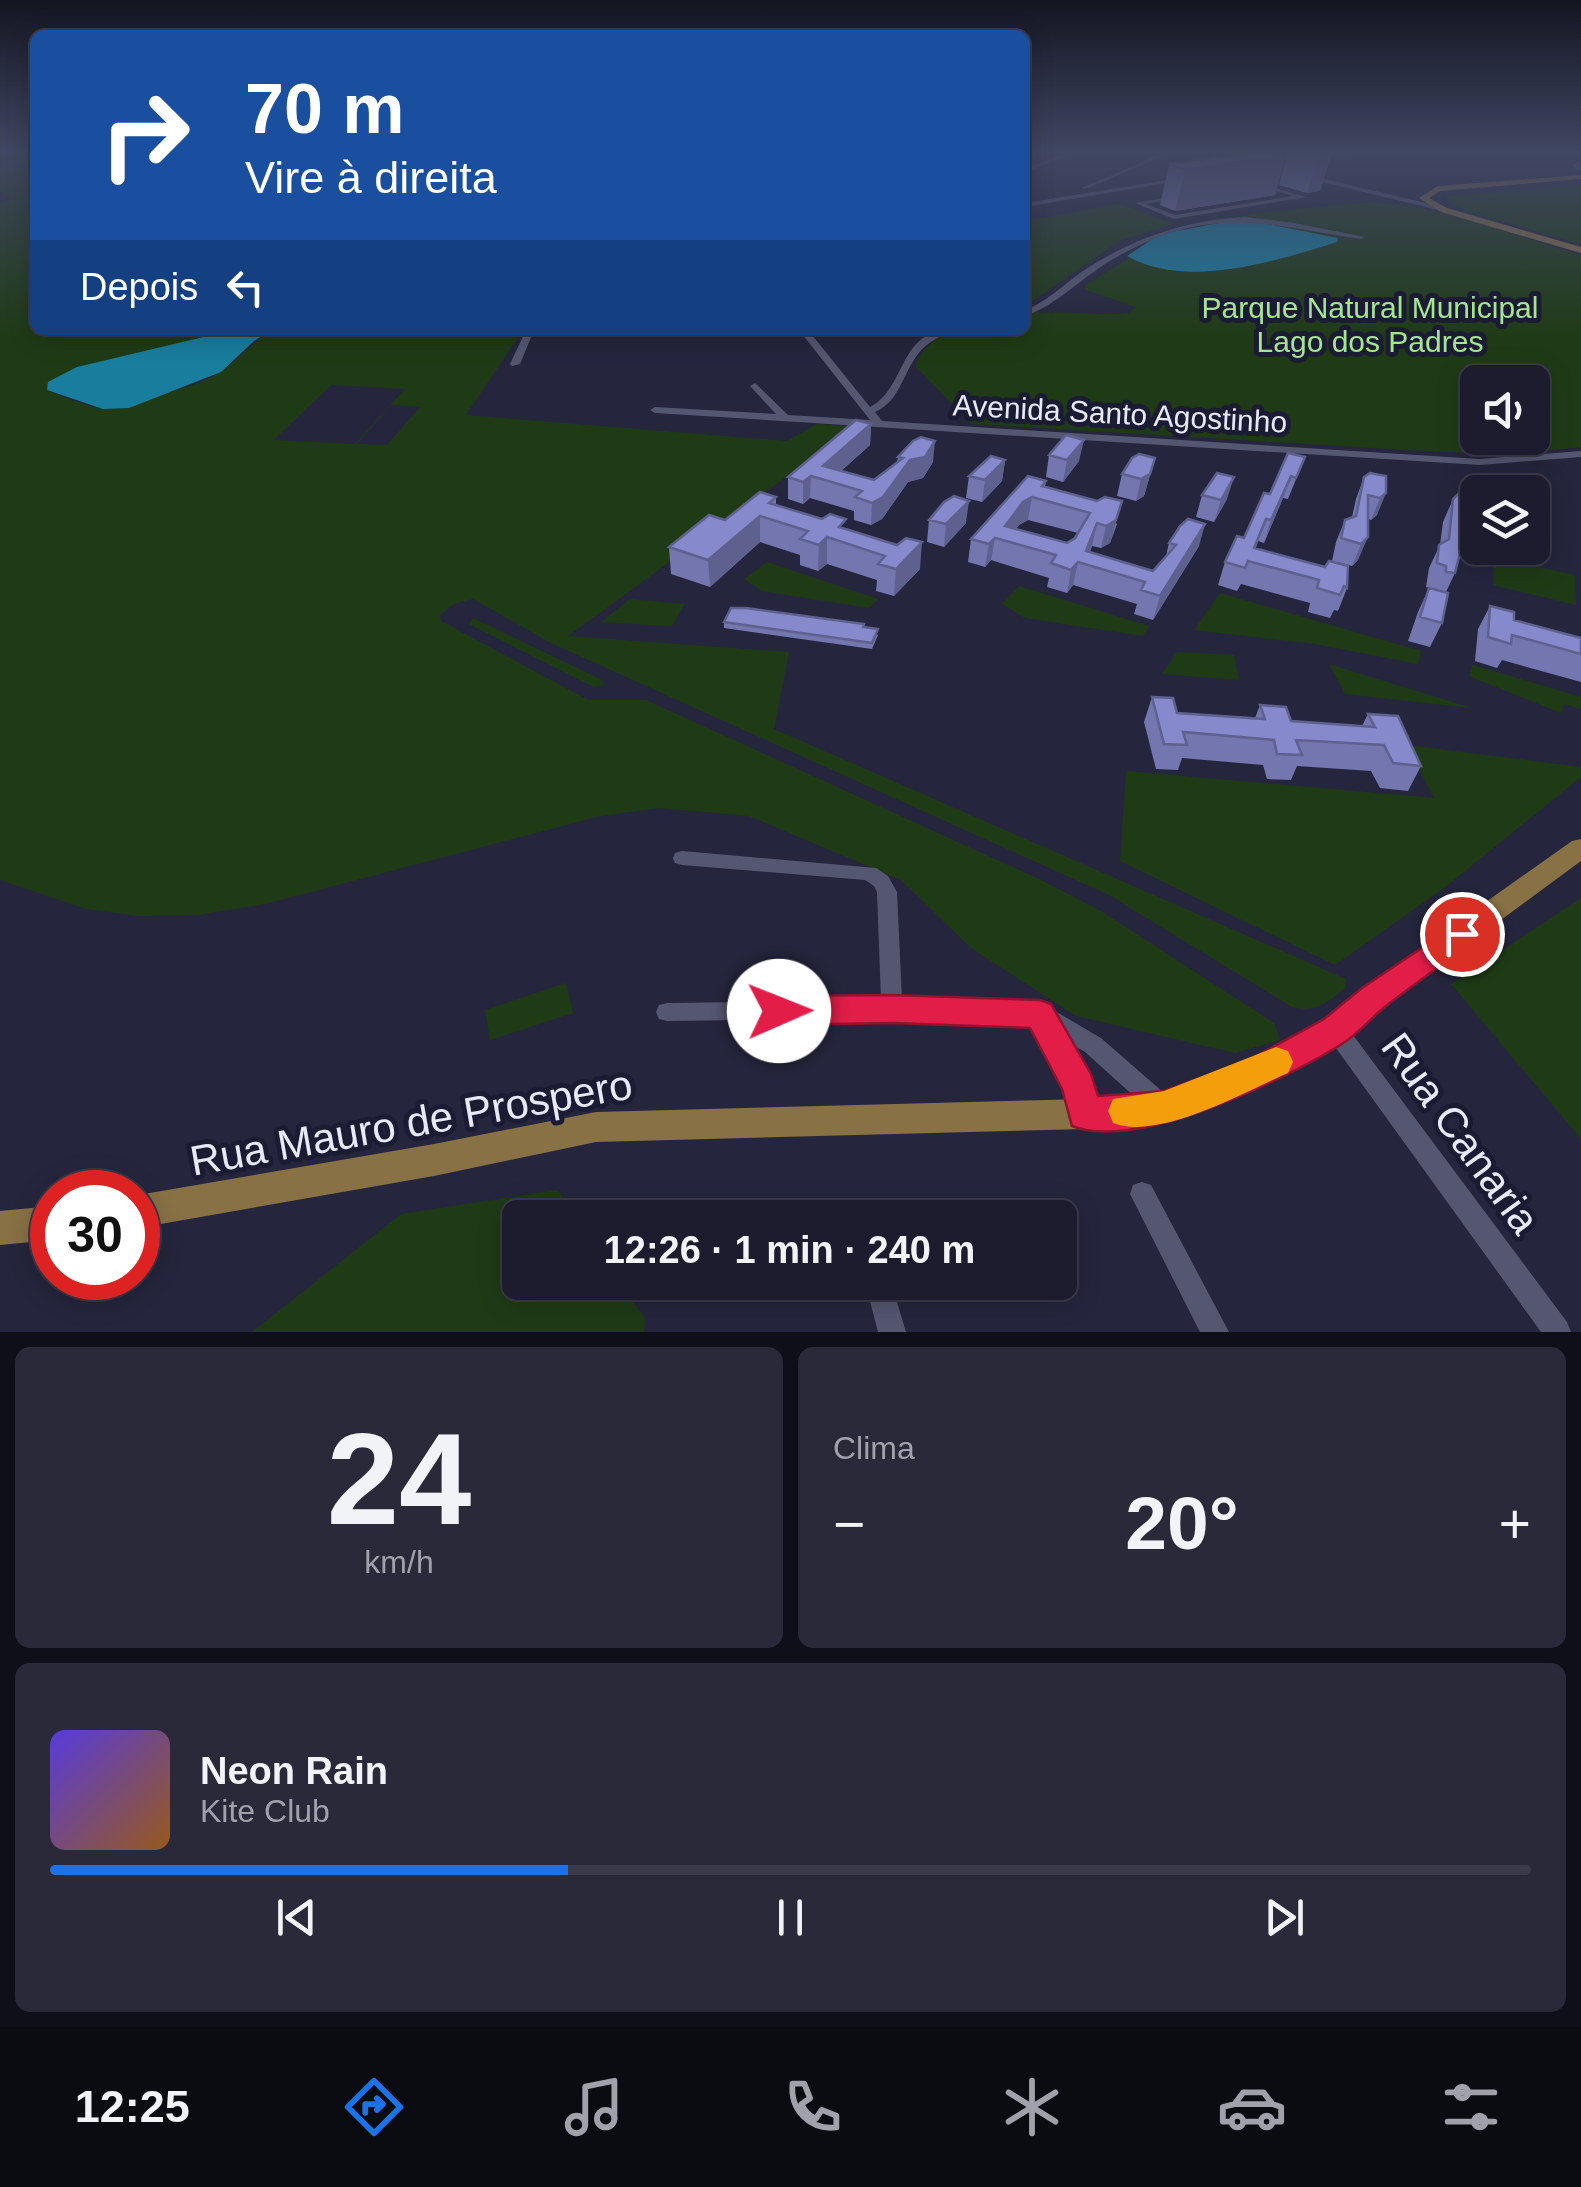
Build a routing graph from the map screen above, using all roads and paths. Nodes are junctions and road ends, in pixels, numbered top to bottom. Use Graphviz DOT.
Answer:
graph roads {
  1 [pos="1161,213"];
  2 [pos="1196,213"];
  3 [pos="1466,213"];
  4 [pos="1360,237"];
  5 [pos="1581,249"];
  6 [pos="1030,311"];
  7 [pos="528,335"];
  8 [pos="807,335"];
  9 [pos="936,335"];
  10 [pos="515,364"];
  11 [pos="754,386"];
  12 [pos="655,410"];
  13 [pos="869,411"];
  14 [pos="786,419"];
  15 [pos="880,426"];
  16 [pos="1581,454"];
  17 [pos="1581,848"];
  18 [pos="682,858"];
  19 [pos="892,1009"];
  20 [pos="667,1012"];
  21 [pos="1040,1014"];
  22 [pos="1336,1030"];
  23 [pos="1164,1108"];
  24 [pos="1084,1114"];
  25 [pos="1142,1194"];
  26 [pos="160,1208"];
  27 [pos="30,1225"];
  28 [pos="0,1228"];
  29 [pos="883,1300"];
  30 [pos="892,1332"];
  31 [pos="1215,1332"];
  32 [pos="1556,1332"];
  1 -- 2 [label="street"];
  3 -- 5 [label="main road"];
  4 -- 6 [label="street"];
  7 -- 10 [label="street"];
  8 -- 13 [label="street"];
  9 -- 13 [label="street"];
  11 -- 14 [label="street"];
  12 -- 14 [label="street, Avenida Santo Agostinho"];
  13 -- 15 [label="street"];
  14 -- 15 [label="street, Avenida Santo Agostinho"];
  15 -- 16 [label="street, Avenida Santo Agostinho"];
  17 -- 22 [label="main road, Rua Mauro de Prospero"];
  18 -- 19 [label="street"];
  19 -- 20 [label="street"];
  19 -- 21 [label="street"];
  21 -- 23 [label="street"];
  21 -- 24 [label="street"];
  22 -- 23 [label="main road, Rua Mauro de Prospero"];
  22 -- 32 [label="street, Rua Canaria"];
  23 -- 24 [label="main road, Rua Mauro de Prospero"];
  24 -- 26 [label="main road, Rua Mauro de Prospero"];
  25 -- 31 [label="street"];
  27 -- 28 [label="main road"];
  29 -- 30 [label="street"];
}
